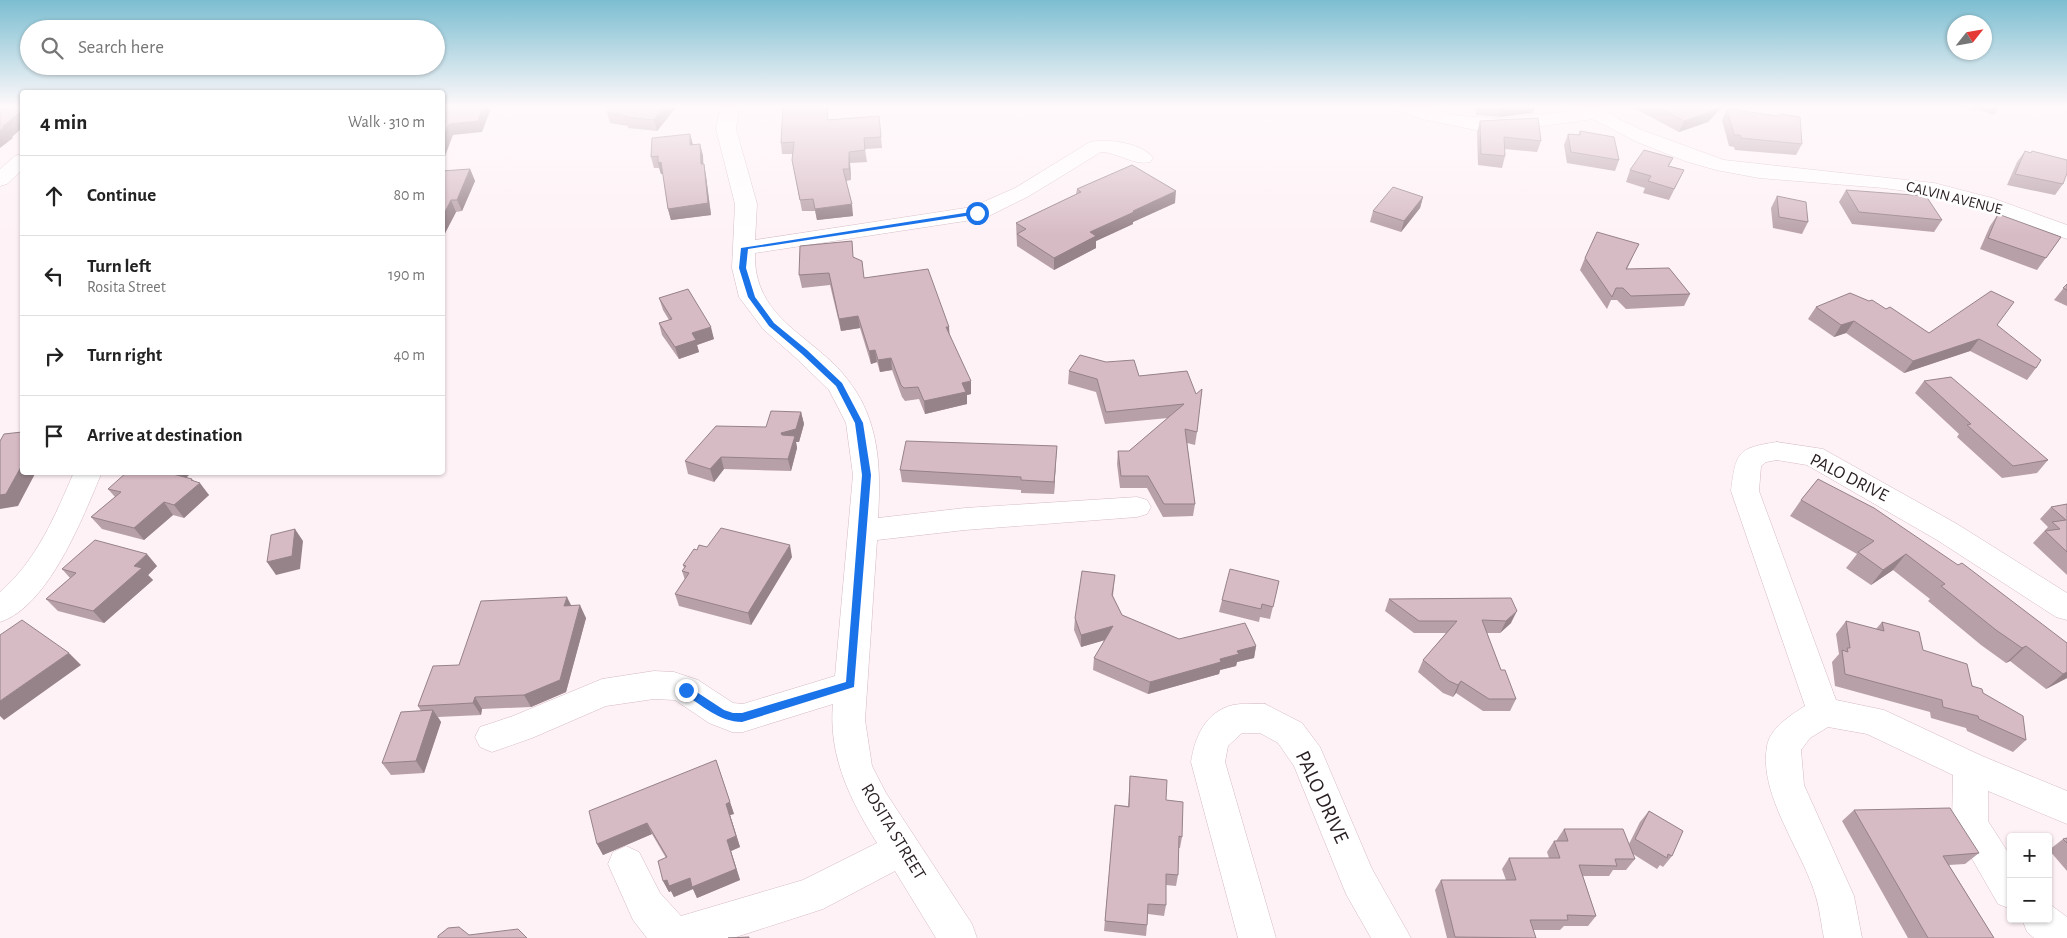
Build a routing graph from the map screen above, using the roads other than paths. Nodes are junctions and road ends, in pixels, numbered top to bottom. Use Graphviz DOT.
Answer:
graph roads {
  1 [pos="732,150"];
  2 [pos="1091,150"];
  3 [pos="1124,150"];
  4 [pos="1673,150"];
  5 [pos="1143,158"];
  6 [pos="20,162"];
  7 [pos="0,180"];
  8 [pos="2067,232"];
  9 [pos="745,248"];
  10 [pos="87,475"];
  11 [pos="1138,507"];
  12 [pos="862,531"];
  13 [pos="2067,608"];
  14 [pos="0,610"];
  15 [pos="850,685"];
  16 [pos="1824,712"];
  17 [pos="492,737"];
  18 [pos="1970,767"];
  19 [pos="2067,808"];
  20 [pos="901,849"];
  21 [pos="626,864"];
  22 [pos="2007,884"];
  23 [pos="2045,923"];
  24 [pos="958,938"];
  25 [pos="1257,938"];
  26 [pos="1392,938"];
  27 [pos="1843,938"];
  28 [pos="2062,938"];
  1 -- 9 [label="street, ROSITA STREET"];
  2 -- 9 [label="street"];
  3 -- 5 [label="street"];
  4 -- 8 [label="street, CALVIN AVENUE"];
  6 -- 7 [label="street"];
  9 -- 12 [label="street, ROSITA STREET"];
  10 -- 14 [label="street"];
  11 -- 12 [label="street"];
  12 -- 15 [label="street, ROSITA STREET"];
  13 -- 16 [label="street, PALO DRIVE"];
  15 -- 17 [label="street"];
  15 -- 20 [label="street, ROSITA STREET"];
  16 -- 18 [label="street"];
  16 -- 27 [label="street"];
  18 -- 19 [label="street"];
  18 -- 22 [label="street"];
  20 -- 21 [label="street"];
  20 -- 24 [label="street, ROSITA STREET"];
  23 -- 28 [label="street"];
  25 -- 26 [label="street, PALO DRIVE"];
}
